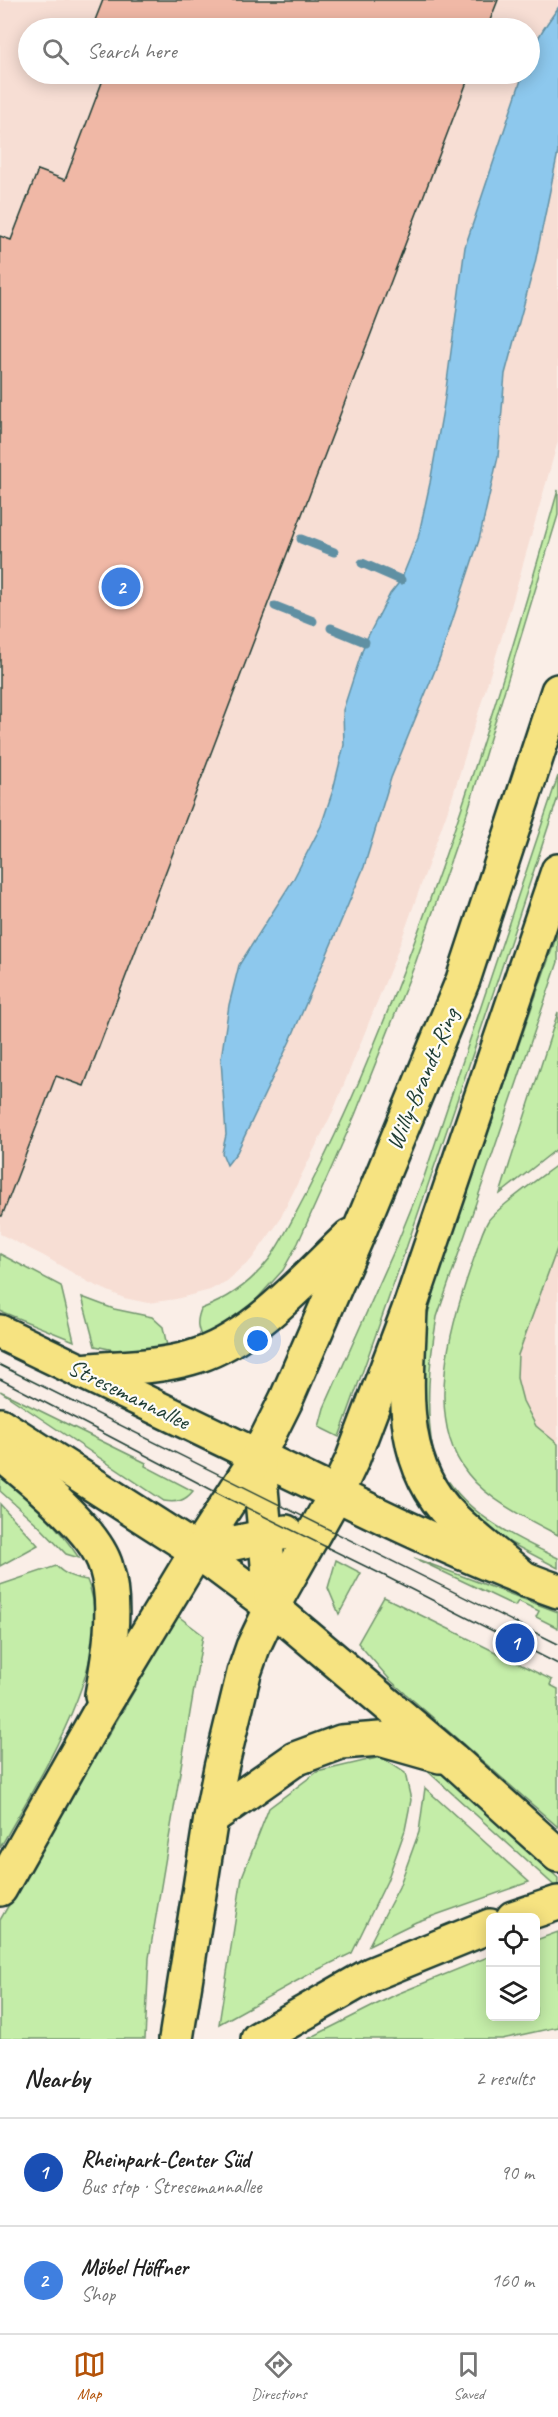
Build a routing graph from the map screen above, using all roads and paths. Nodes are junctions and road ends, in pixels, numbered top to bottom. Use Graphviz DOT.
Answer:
graph roads {
  1 [pos="558,692"];
  2 [pos="558,871"];
  3 [pos="361,1227"];
  4 [pos="410,1307"];
  5 [pos="0,1332"];
  6 [pos="80,1371"];
  7 [pos="0,1425"];
  8 [pos="0,1454"];
  9 [pos="258,1456"];
  10 [pos="336,1494"];
  11 [pos="320,1524"];
  12 [pos="266,1537"];
  13 [pos="197,1551"];
  14 [pos="526,1580"];
  15 [pos="558,1591"];
  16 [pos="272,1607"];
  17 [pos="98,1715"];
  18 [pos="452,1759"];
  19 [pos="211,1818"];
  20 [pos="558,1855"];
  21 [pos="0,1888"];
  22 [pos="558,1903"];
  23 [pos="526,1913"];
  24 [pos="486,1928"];
  25 [pos="176,2039"];
  26 [pos="258,2039"];
  1 -- 3 [label="main road, Willy-Brandt-Ring"];
  2 -- 4 [label="main road"];
  3 -- 6 [label="main road"];
  3 -- 9 [label="main road, Willy-Brandt-Ring"];
  4 -- 10 [label="main road"];
  4 -- 14 [label="main road"];
  5 -- 6 [label="main road, Stresemannallee"];
  6 -- 9 [label="main road, Stresemannallee"];
  7 -- 13 [label="main road"];
  8 -- 17 [label="main road"];
  9 -- 10 [label="main road, Stresemannallee"];
  9 -- 12 [label="main road"];
  9 -- 13 [label="main road, Willy-Brandt-Ring"];
  10 -- 11 [label="main road"];
  10 -- 14 [label="main road, Stresemannallee"];
  11 -- 12 [label="main road"];
  11 -- 16 [label="main road"];
  12 -- 13 [label="main road"];
  12 -- 16 [label="main road"];
  13 -- 16 [label="main road"];
  13 -- 17 [label="main road, Willy-Brandt-Ring"];
  14 -- 15 [label="main road, Stresemannallee"];
  16 -- 18 [label="main road"];
  16 -- 19 [label="main road"];
  17 -- 21 [label="main road, Willy-Brandt-Ring"];
  18 -- 19 [label="main road"];
  18 -- 20 [label="main road"];
  19 -- 25 [label="main road"];
  22 -- 23 [label="main road"];
  24 -- 26 [label="main road"];
}
